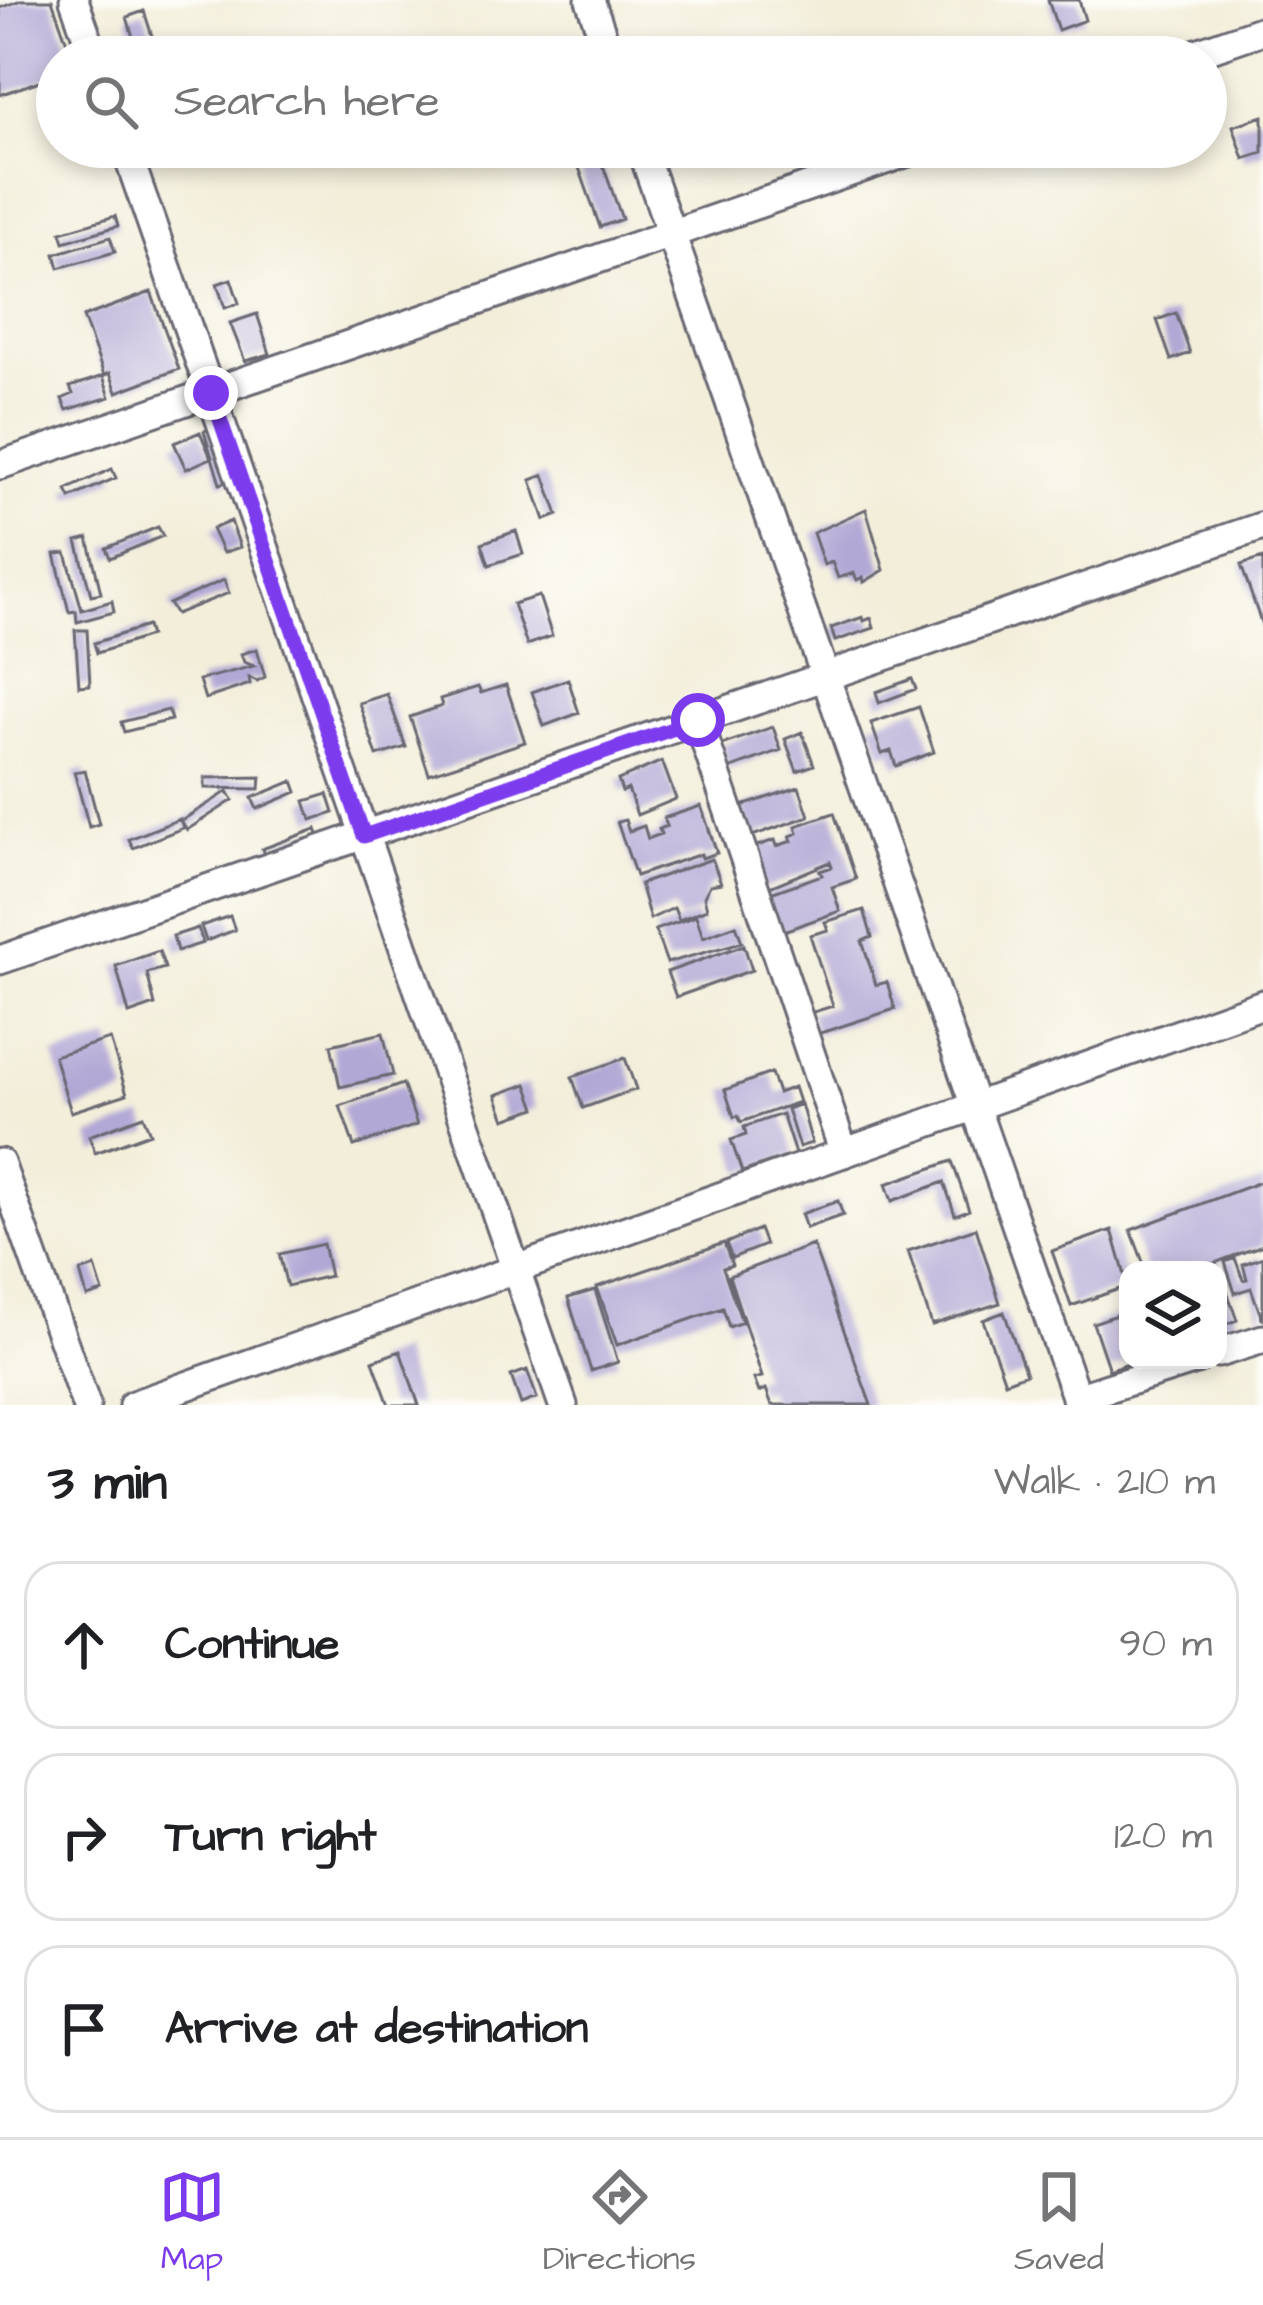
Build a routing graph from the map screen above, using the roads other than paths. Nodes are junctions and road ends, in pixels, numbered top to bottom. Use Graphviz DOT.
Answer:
graph roads {
  1 [pos="74,0"];
  2 [pos="590,0"];
  3 [pos="1263,30"];
  4 [pos="87,36"];
  5 [pos="603,36"];
  6 [pos="1227,42"];
  7 [pos="132,168"];
  8 [pos="648,168"];
  9 [pos="861,168"];
  10 [pos="671,233"];
  11 [pos="211,393"];
  12 [pos="0,465"];
  13 [pos="1263,526"];
  14 [pos="825,676"];
  15 [pos="698,720"];
  16 [pos="364,836"];
  17 [pos="0,960"];
  18 [pos="1263,1004"];
  19 [pos="975,1106"];
  20 [pos="844,1153"];
  21 [pos="0,1162"];
  22 [pos="516,1270"];
  23 [pos="1263,1339"];
  24 [pos="1227,1350"];
  25 [pos="1170,1369"];
  26 [pos="1077,1401"];
  27 [pos="86,1405"];
  28 [pos="133,1405"];
  29 [pos="563,1405"];
  1 -- 4 [label="street"];
  2 -- 5 [label="street"];
  3 -- 6 [label="street"];
  7 -- 11 [label="street"];
  8 -- 10 [label="street"];
  9 -- 10 [label="street"];
  10 -- 11 [label="street"];
  10 -- 14 [label="street"];
  11 -- 12 [label="street"];
  11 -- 16 [label="street"];
  13 -- 14 [label="street"];
  14 -- 15 [label="street"];
  14 -- 19 [label="street"];
  15 -- 16 [label="street"];
  15 -- 20 [label="street"];
  16 -- 17 [label="street"];
  16 -- 22 [label="street"];
  18 -- 19 [label="street"];
  19 -- 20 [label="street"];
  19 -- 26 [label="street"];
  20 -- 22 [label="street"];
  21 -- 27 [label="street"];
  22 -- 28 [label="street"];
  22 -- 29 [label="street"];
  23 -- 24 [label="street"];
  25 -- 26 [label="street"];
}
